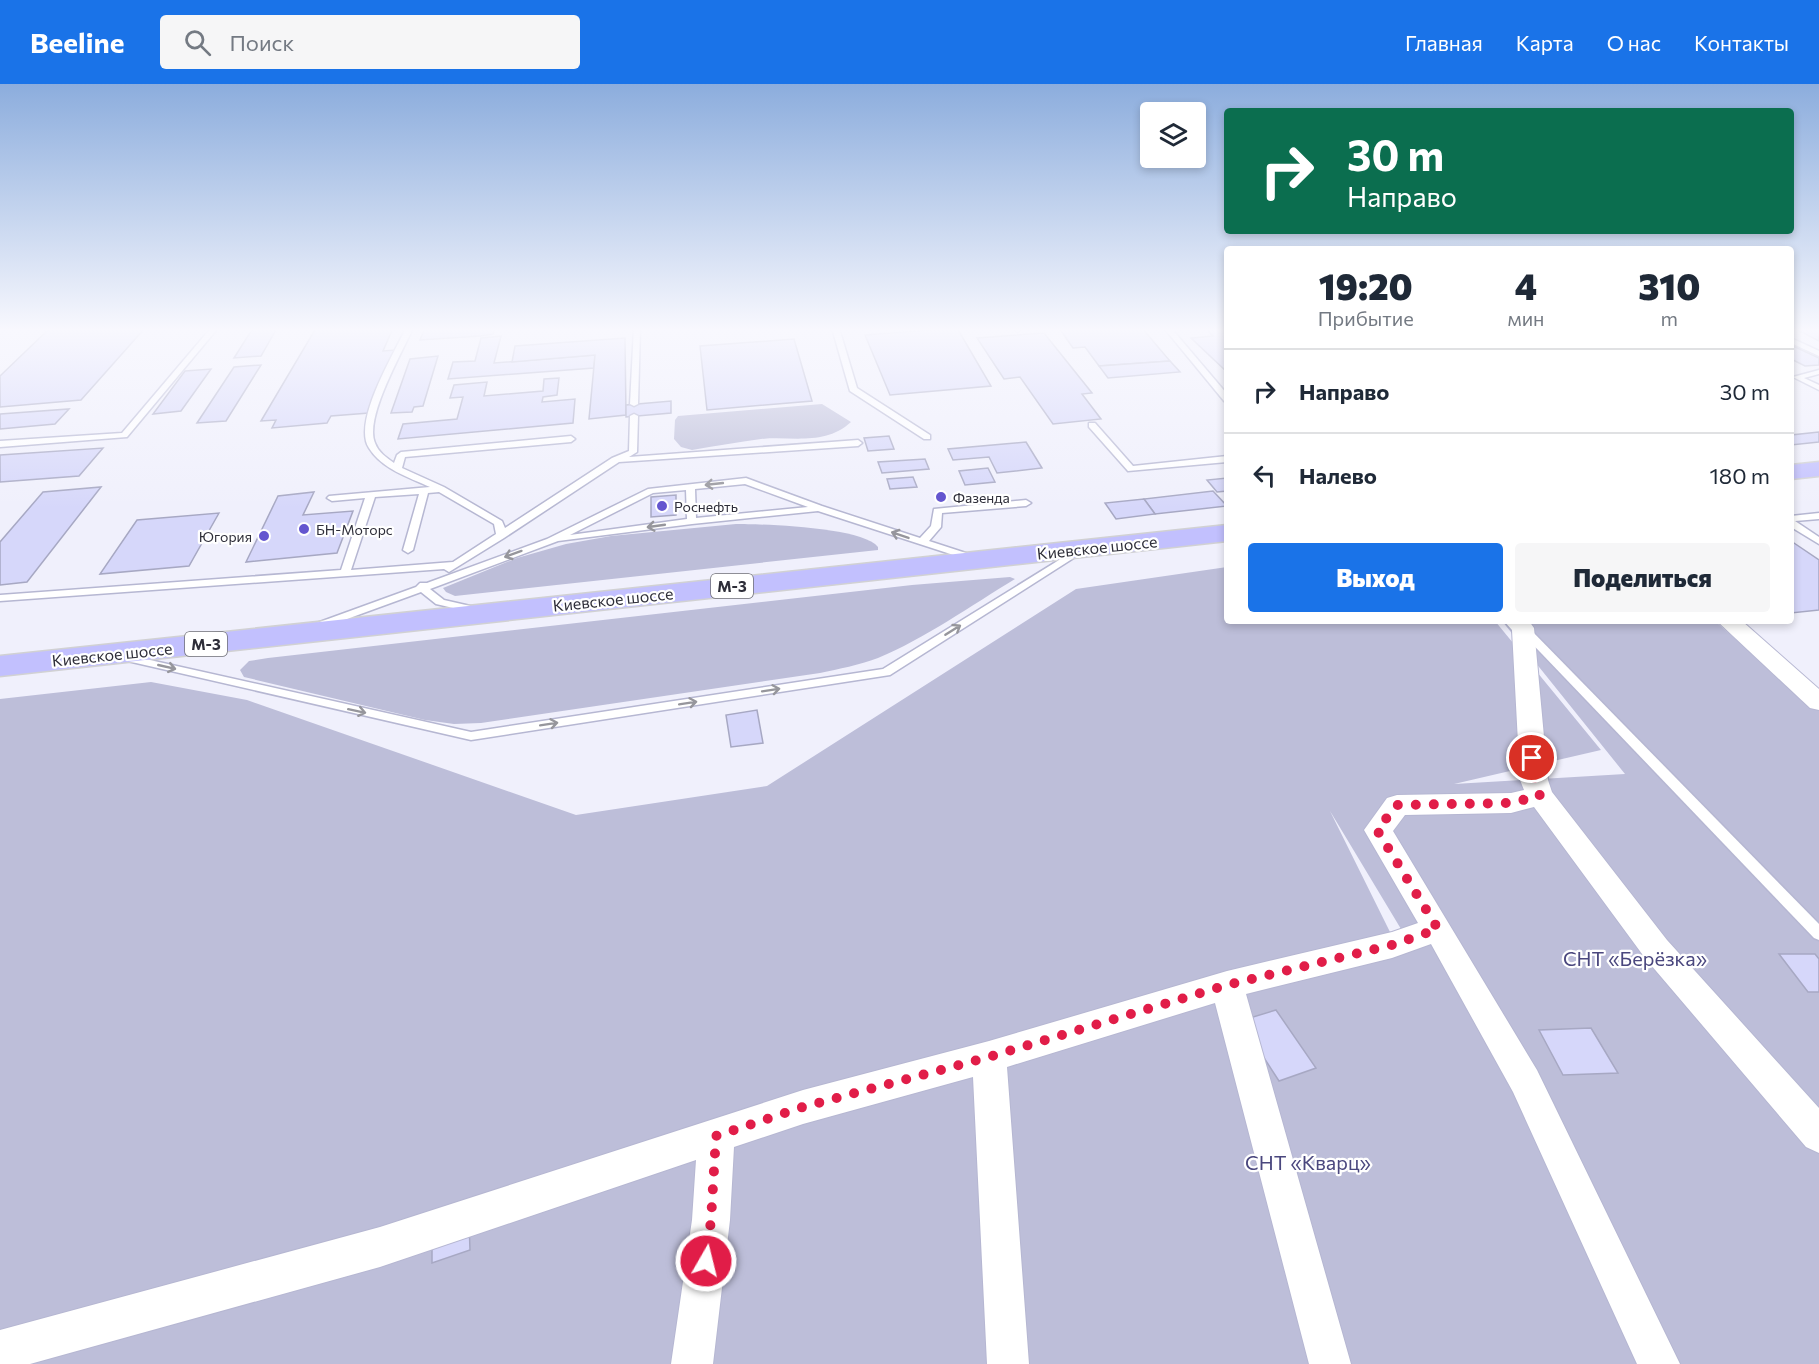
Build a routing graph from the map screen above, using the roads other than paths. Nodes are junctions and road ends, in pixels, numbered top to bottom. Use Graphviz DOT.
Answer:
graph roads {
  1 [pos="164,388"];
  2 [pos="383,388"];
  3 [pos="635,388"];
  4 [pos="853,388"];
  5 [pos="634,404"];
  6 [pos="634,416"];
  7 [pos="1092,425"];
  8 [pos="927,437"];
  9 [pos="571,439"];
  10 [pos="858,442"];
  11 [pos="0,444"];
  12 [pos="1224,459"];
  13 [pos="615,460"];
  14 [pos="397,469"];
  15 [pos="1819,469"];
  16 [pos="1794,472"];
  17 [pos="690,487"];
  18 [pos="441,489"];
  19 [pos="424,490"];
  20 [pos="371,495"];
  21 [pos="332,498"];
  22 [pos="1026,503"];
  23 [pos="819,508"];
  24 [pos="1819,516"];
  25 [pos="1794,520"];
  26 [pos="692,521"];
  27 [pos="1794,523"];
  28 [pos="1224,533"];
  29 [pos="501,536"];
  30 [pos="550,541"];
  31 [pos="1819,541"];
  32 [pos="922,542"];
  33 [pos="1083,548"];
  34 [pos="408,550"];
  35 [pos="976,560"];
  36 [pos="455,566"];
  37 [pos="345,572"];
  38 [pos="421,588"];
  39 [pos="0,598"];
  40 [pos="488,613"];
  41 [pos="1731,624"];
  42 [pos="1519,625"];
  43 [pos="302,633"];
  44 [pos="110,654"];
  45 [pos="0,666"];
  46 [pos="1819,702"];
  47 [pos="1540,796"];
  48 [pos="1438,929"];
  49 [pos="1819,934"];
  50 [pos="1227,985"];
  51 [pos="989,1057"];
  52 [pos="1819,1135"];
  53 [pos="716,1136"];
  54 [pos="0,1351"];
  55 [pos="692,1364"];
  56 [pos="1008,1364"];
  57 [pos="1330,1364"];
  58 [pos="1659,1364"];
  1 -- 11 [label="lane"];
  2 -- 14 [label="lane"];
  3 -- 5 [label="lane"];
  4 -- 8 [label="lane"];
  6 -- 13 [label="lane"];
  7 -- 12 [label="lane"];
  9 -- 14 [label="lane"];
  10 -- 13 [label="lane"];
  13 -- 29 [label="lane"];
  14 -- 18 [label="lane"];
  15 -- 16 [label="highway"];
  23 -- 17 [label="lane, one-way"];
  17 -- 26 [label="lane"];
  17 -- 30 [label="lane"];
  18 -- 19 [label="lane"];
  18 -- 29 [label="lane"];
  19 -- 20 [label="lane"];
  19 -- 34 [label="lane"];
  20 -- 21 [label="lane"];
  20 -- 37 [label="lane"];
  22 -- 32 [label="lane"];
  23 -- 26 [label="lane"];
  32 -- 23 [label="lane, one-way"];
  24 -- 25 [label="lane"];
  26 -- 30 [label="lane, one-way"];
  27 -- 31 [label="lane"];
  28 -- 33 [label="highway, Киевское шоссе / М-3"];
  29 -- 36 [label="lane"];
  30 -- 38 [label="lane, one-way"];
  32 -- 35 [label="lane"];
  33 -- 35 [label="highway, Киевское шоссе / М-3"];
  44 -- 33 [label="lane, one-way"];
  35 -- 40 [label="highway, Киевское шоссе / М-3"];
  36 -- 37 [label="lane"];
  36 -- 38 [label="lane"];
  37 -- 39 [label="lane"];
  38 -- 40 [label="lane"];
  38 -- 43 [label="lane"];
  40 -- 43 [label="highway, Киевское шоссе / М-3"];
  41 -- 46 [label="street"];
  42 -- 47 [label="street"];
  42 -- 49 [label="lane"];
  43 -- 44 [label="highway, Киевское шоссе / М-3"];
  44 -- 45 [label="highway, Киевское шоссе / М-3"];
  47 -- 48 [label="street"];
  47 -- 52 [label="street"];
  48 -- 50 [label="street"];
  48 -- 58 [label="street"];
  50 -- 51 [label="street"];
  50 -- 57 [label="street"];
  51 -- 53 [label="street"];
  51 -- 56 [label="street"];
  53 -- 54 [label="street"];
  53 -- 55 [label="street"];
}
